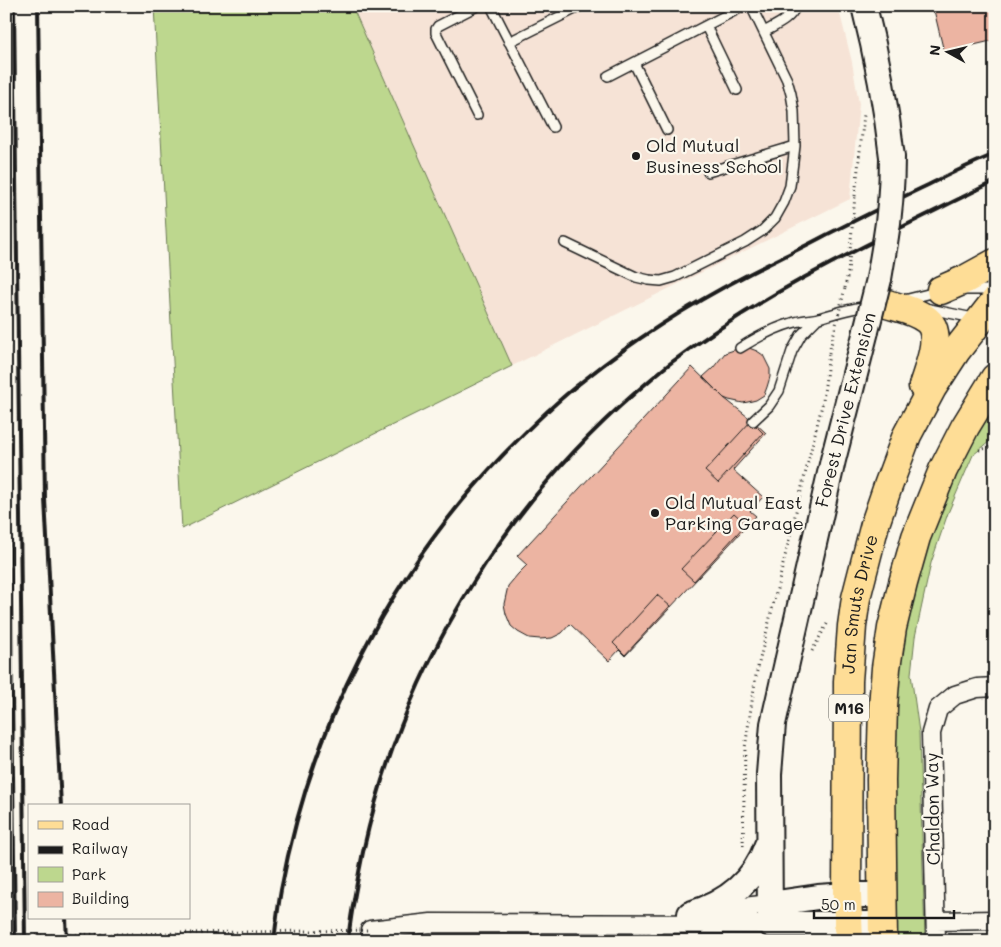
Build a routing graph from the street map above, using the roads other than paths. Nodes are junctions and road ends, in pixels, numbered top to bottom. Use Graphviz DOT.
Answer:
graph roads {
  1 [pos="477,6"];
  2 [pos="491,6"];
  3 [pos="581,6"];
  4 [pos="744,6"];
  5 [pos="751,6"];
  6 [pos="796,6"];
  7 [pos="864,6"];
  8 [pos="706,26"];
  9 [pos="764,32"];
  10 [pos="509,42"];
  11 [pos="634,63"];
  12 [pos="608,76"];
  13 [pos="737,90"];
  14 [pos="477,115"];
  15 [pos="553,126"];
  16 [pos="667,130"];
  17 [pos="795,146"];
  18 [pos="708,172"];
  19 [pos="566,242"];
  20 [pos="995,263"];
  21 [pos="940,290"];
  22 [pos="995,290"];
  23 [pos="887,304"];
  24 [pos="991,316"];
  25 [pos="818,318"];
  26 [pos="740,348"];
  27 [pos="995,378"];
  28 [pos="753,421"];
  29 [pos="907,435"];
  30 [pos="995,687"];
  31 [pos="769,838"];
  32 [pos="848,894"];
  33 [pos="883,894"];
  34 [pos="690,914"];
  35 [pos="770,914"];
  36 [pos="995,920"];
  37 [pos="936,921"];
  38 [pos="640,924"];
  39 [pos="370,930"];
  40 [pos="537,932"];
  41 [pos="661,932"];
  42 [pos="849,932"];
  43 [pos="883,932"];
  44 [pos="650,941"];
  45 [pos="936,941"];
  1 -- 14 [label="lane"];
  2 -- 10 [label="lane"];
  3 -- 10 [label="lane"];
  4 -- 8 [label="lane"];
  5 -- 9 [label="lane"];
  6 -- 9 [label="lane"];
  7 -- 31 [label="street, Forest Drive Extension, bridge"];
  8 -- 11 [label="lane"];
  8 -- 13 [label="lane"];
  9 -- 17 [label="lane"];
  10 -- 15 [label="lane"];
  11 -- 12 [label="lane"];
  11 -- 16 [label="lane"];
  17 -- 18 [label="lane"];
  17 -- 19 [label="lane"];
  20 -- 21 [label="main road"];
  21 -- 22 [label="lane"];
  21 -- 23 [label="lane"];
  23 -- 24 [label="lane"];
  23 -- 25 [label="lane"];
  23 -- 29 [label="main road"];
  24 -- 29 [label="main road, Jan Smuts Drive / M16"];
  25 -- 26 [label="lane"];
  25 -- 28 [label="lane"];
  27 -- 33 [label="main road, Jan Smuts Drive / M16"];
  29 -- 32 [label="main road, Jan Smuts Drive / M16"];
  30 -- 37 [label="street, Chaldon Way"];
  31 -- 34 [label="street"];
  31 -- 35 [label="street, Forest Drive Extension"];
  32 -- 33 [label="street"];
  32 -- 35 [label="street"];
  32 -- 42 [label="main road, Jan Smuts Drive / M16"];
  33 -- 43 [label="main road, Jan Smuts Drive / M16"];
  34 -- 35 [label="street"];
  34 -- 38 [label="street"];
  35 -- 41 [label="street"];
  35 -- 42 [label="street"];
  36 -- 37 [label="street"];
  37 -- 45 [label="street, Chaldon Way"];
  38 -- 40 [label="street"];
  38 -- 41 [label="street"];
  39 -- 40 [label="street"];
  41 -- 44 [label="lane"];
  42 -- 43 [label="street"];
}
